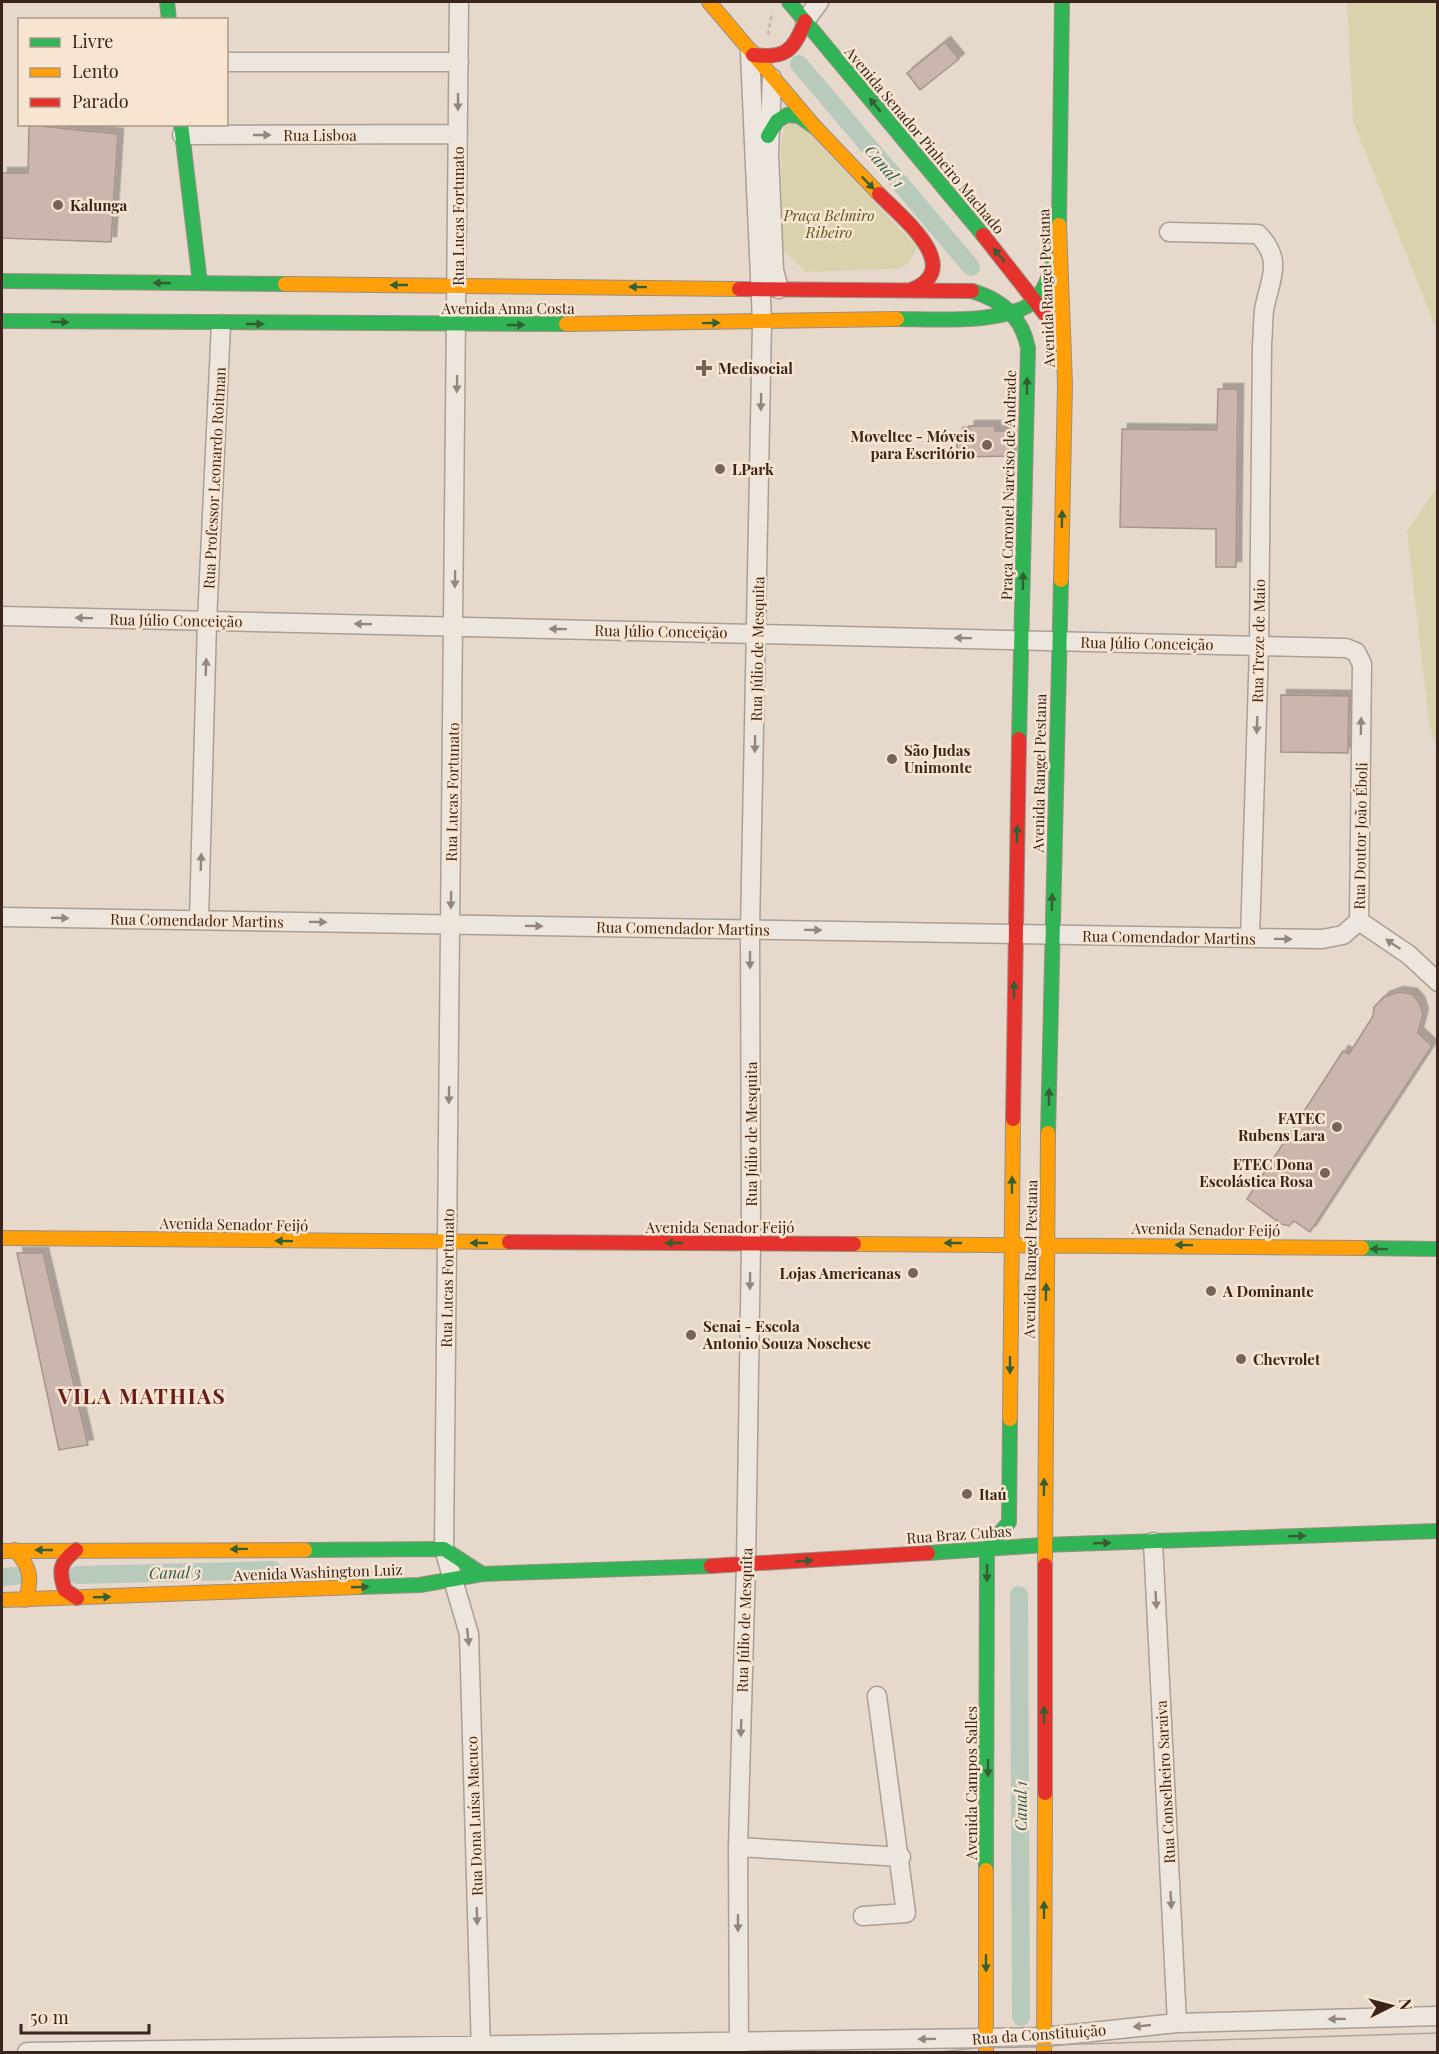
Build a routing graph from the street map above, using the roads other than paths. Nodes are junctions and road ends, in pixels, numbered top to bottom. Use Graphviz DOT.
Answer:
graph roads {
  1 [pos="167,2"];
  2 [pos="459,2"];
  3 [pos="709,2"];
  4 [pos="789,2"];
  5 [pos="819,2"];
  6 [pos="1062,2"];
  7 [pos="169,18"];
  8 [pos="805,21"];
  9 [pos="751,54"];
  10 [pos="778,58"];
  11 [pos="228,62"];
  12 [pos="459,62"];
  13 [pos="772,78"];
  14 [pos="814,127"];
  15 [pos="182,130"];
  16 [pos="458,134"];
  17 [pos="768,136"];
  18 [pos="1169,232"];
  19 [pos="1059,243"];
  20 [pos="1016,275"];
  21 [pos="2,282"];
  22 [pos="200,283"];
  23 [pos="458,285"];
  24 [pos="759,288"];
  25 [pos="779,289"];
  26 [pos="911,290"];
  27 [pos="997,300"];
  28 [pos="1036,300"];
  29 [pos="1014,313"];
  30 [pos="968,318"];
  31 [pos="2,321"];
  32 [pos="762,322"];
  33 [pos="221,324"];
  34 [pos="458,325"];
  35 [pos="1026,331"];
  36 [pos="1064,368"];
  37 [pos="2,616"];
  38 [pos="207,621"];
  39 [pos="454,626"];
  40 [pos="758,633"];
  41 [pos="1022,639"];
  42 [pos="1059,640"];
  43 [pos="1259,646"];
  44 [pos="1356,652"];
  45 [pos="2,917"];
  46 [pos="199,920"];
  47 [pos="1359,921"];
  48 [pos="451,924"];
  49 [pos="750,929"];
  50 [pos="1015,934"];
  51 [pos="1052,935"];
  52 [pos="1250,938"];
  53 [pos="1437,982"];
  54 [pos="2,1238"];
  55 [pos="447,1243"];
  56 [pos="751,1243"];
  57 [pos="1011,1243"];
  58 [pos="1046,1243"];
  59 [pos="1437,1250"];
  60 [pos="1437,1531"];
  61 [pos="1153,1542"];
  62 [pos="1043,1545"];
  63 [pos="276,1548"];
  64 [pos="317,1548"];
  65 [pos="444,1549"];
  66 [pos="987,1549"];
  67 [pos="8,1550"];
  68 [pos="76,1550"];
  69 [pos="746,1564"];
  70 [pos="482,1574"];
  71 [pos="455,1580"];
  72 [pos="317,1589"];
  73 [pos="277,1590"];
  74 [pos="76,1598"];
  75 [pos="2,1600"];
  76 [pos="25,1600"];
  77 [pos="878,1696"];
  78 [pos="738,1847"];
  79 [pos="901,1857"];
  80 [pos="863,1916"];
  81 [pos="1437,2016"];
  82 [pos="1177,2023"];
  83 [pos="986,2045"];
  84 [pos="1044,2045"];
  85 [pos="739,2047"];
  86 [pos="481,2048"];
  87 [pos="27,2052"];
  1 -- 7 [label="main road"];
  2 -- 12 [label="street, Rua Lucas Fortunato"];
  3 -- 9 [label="main road"];
  4 -- 8 [label="main road, Avenida Senador Pinheiro Machado"];
  5 -- 8 [label="street"];
  6 -- 19 [label="main road, Avenida Rangel Pestana"];
  8 -- 10 [label="main road"];
  20 -- 8 [label="main road, Avenida Senador Pinheiro Machado, one-way"];
  9 -- 10 [label="main road"];
  9 -- 13 [label="main road"];
  9 -- 24 [label="street"];
  10 -- 13 [label="main road"];
  11 -- 12 [label="street"];
  12 -- 16 [label="street, Rua Lucas Fortunato, one-way"];
  13 -- 14 [label="main road"];
  13 -- 17 [label="street"];
  14 -- 17 [label="main road"];
  14 -- 26 [label="main road, one-way"];
  15 -- 16 [label="street, Rua Lisboa, one-way"];
  15 -- 22 [label="main road"];
  16 -- 23 [label="street, Rua Lucas Fortunato"];
  17 -- 25 [label="street"];
  18 -- 43 [label="street, Rua Treze de Maio"];
  19 -- 28 [label="main road"];
  19 -- 36 [label="main road, Avenida Rangel Pestana"];
  20 -- 27 [label="main road"];
  20 -- 28 [label="main road, Avenida Senador Pinheiro Machado"];
  22 -- 21 [label="main road, Avenida Anna Costa, one-way"];
  23 -- 22 [label="main road, Avenida Anna Costa, one-way"];
  24 -- 23 [label="main road, Avenida Anna Costa, one-way"];
  23 -- 34 [label="street, Rua Lucas Fortunato"];
  24 -- 25 [label="main road, Avenida Anna Costa"];
  24 -- 32 [label="street, Rua Júlio de Mesquita"];
  25 -- 26 [label="main road, Avenida Anna Costa"];
  26 -- 27 [label="main road, Avenida Anna Costa"];
  27 -- 29 [label="main road, Avenida Anna Costa"];
  27 -- 30 [label="main road"];
  28 -- 29 [label="main road"];
  28 -- 36 [label="main road, Avenida Senador Pinheiro Machado"];
  29 -- 30 [label="main road, Avenida Anna Costa"];
  29 -- 35 [label="main road, Avenida Anna Costa"];
  30 -- 32 [label="main road, Avenida Anna Costa"];
  31 -- 33 [label="main road, Avenida Anna Costa, one-way"];
  34 -- 32 [label="main road, Avenida Anna Costa, one-way"];
  32 -- 40 [label="street, Rua Júlio de Mesquita, one-way"];
  33 -- 34 [label="main road, Avenida Anna Costa, one-way"];
  33 -- 38 [label="street, Rua Professor Leonardo Roitman"];
  34 -- 39 [label="street, Rua Lucas Fortunato, one-way"];
  41 -- 35 [label="main road, Praça Coronel Narciso de Andrade, one-way"];
  42 -- 36 [label="main road, Avenida Rangel Pestana, one-way"];
  38 -- 37 [label="street, Rua Júlio Conceição, one-way"];
  39 -- 38 [label="street, Rua Júlio Conceição, one-way"];
  46 -- 38 [label="street, Rua Professor Leonardo Roitman, one-way"];
  40 -- 39 [label="street, Rua Júlio Conceição, one-way"];
  39 -- 48 [label="street, Rua Lucas Fortunato, one-way"];
  41 -- 40 [label="street, Rua Júlio Conceição, one-way"];
  40 -- 49 [label="street, Rua Júlio de Mesquita, one-way"];
  41 -- 42 [label="street, Rua Júlio Conceição"];
  50 -- 41 [label="main road, Avenida Rangel Pestana, one-way"];
  42 -- 43 [label="street, Rua Júlio Conceição"];
  51 -- 42 [label="main road, Avenida Rangel Pestana, one-way"];
  43 -- 44 [label="street, Rua Júlio Conceição"];
  43 -- 52 [label="street, Rua Treze de Maio, one-way"];
  47 -- 44 [label="street, Rua Doutor João Éboli, one-way"];
  45 -- 46 [label="street, Rua Comendador Martins, one-way"];
  46 -- 48 [label="street, Rua Comendador Martins, one-way"];
  52 -- 47 [label="street, Rua Comendador Martins, one-way"];
  53 -- 47 [label="street, Rua Doutor João Éboli, one-way"];
  48 -- 49 [label="street, Rua Comendador Martins, one-way"];
  48 -- 55 [label="street, Rua Lucas Fortunato, one-way"];
  49 -- 50 [label="street, Rua Comendador Martins, one-way"];
  49 -- 56 [label="street, Rua Júlio de Mesquita, one-way"];
  50 -- 51 [label="street, Rua Comendador Martins"];
  57 -- 50 [label="main road, Avenida Rangel Pestana, one-way"];
  51 -- 52 [label="street, Rua Comendador Martins"];
  58 -- 51 [label="main road, Avenida Rangel Pestana, one-way"];
  55 -- 54 [label="main road, Avenida Senador Feijó, one-way"];
  56 -- 55 [label="main road, Avenida Senador Feijó, one-way"];
  55 -- 65 [label="street, Rua Lucas Fortunato"];
  57 -- 56 [label="main road, Avenida Senador Feijó, one-way"];
  56 -- 69 [label="street, Rua Júlio de Mesquita, one-way"];
  57 -- 58 [label="main road, Avenida Senador Feijó"];
  57 -- 66 [label="main road, Avenida Rangel Pestana, one-way"];
  59 -- 58 [label="main road, Avenida Senador Feijó, one-way"];
  62 -- 58 [label="main road, Avenida Rangel Pestana, one-way"];
  61 -- 60 [label="main road, Rua Braz Cubas, one-way"];
  62 -- 61 [label="main road, Rua Braz Cubas, one-way"];
  61 -- 82 [label="street, Rua Conselheiro Saraiva, one-way"];
  62 -- 66 [label="main road, Rua Braz Cubas"];
  84 -- 62 [label="main road, one-way"];
  63 -- 64 [label="main road, Avenida Washington Luiz"];
  63 -- 68 [label="main road, Avenida Washington Luiz, one-way"];
  63 -- 73 [label="main road"];
  64 -- 65 [label="main road, Avenida Washington Luiz"];
  64 -- 72 [label="main road"];
  65 -- 70 [label="main road"];
  65 -- 71 [label="street, Rua Lucas Fortunato"];
  69 -- 66 [label="main road, Rua Braz Cubas, one-way"];
  66 -- 83 [label="main road, Avenida Campos Salles, one-way"];
  68 -- 67 [label="main road, Avenida Washington Luiz, one-way"];
  67 -- 76 [label="main road"];
  68 -- 74 [label="main road"];
  69 -- 70 [label="main road, Rua Braz Cubas"];
  69 -- 78 [label="street, Rua Júlio de Mesquita, one-way"];
  70 -- 71 [label="main road, Rua Braz Cubas"];
  72 -- 71 [label="main road, Avenida Washington Luiz, one-way"];
  71 -- 86 [label="street, Rua Dona Luísa Macuco, one-way"];
  72 -- 73 [label="main road, Avenida Washington Luiz"];
  74 -- 73 [label="main road, Avenida Washington Luiz, one-way"];
  74 -- 76 [label="main road, Avenida Washington Luiz"];
  75 -- 76 [label="main road, Avenida Washington Luiz"];
  77 -- 79 [label="street"];
  78 -- 79 [label="street"];
  78 -- 85 [label="street, Rua Júlio de Mesquita, one-way"];
  79 -- 80 [label="street"];
  81 -- 82 [label="street, Rua da Constituição, one-way"];
  82 -- 84 [label="street, Rua da Constituição, one-way"];
  83 -- 84 [label="street, Rua da Constituição"];
  83 -- 85 [label="street, Rua da Constituição, one-way"];
  85 -- 86 [label="street, Rua da Constituição"];
  86 -- 87 [label="street, Rua da Constituição"];
}
